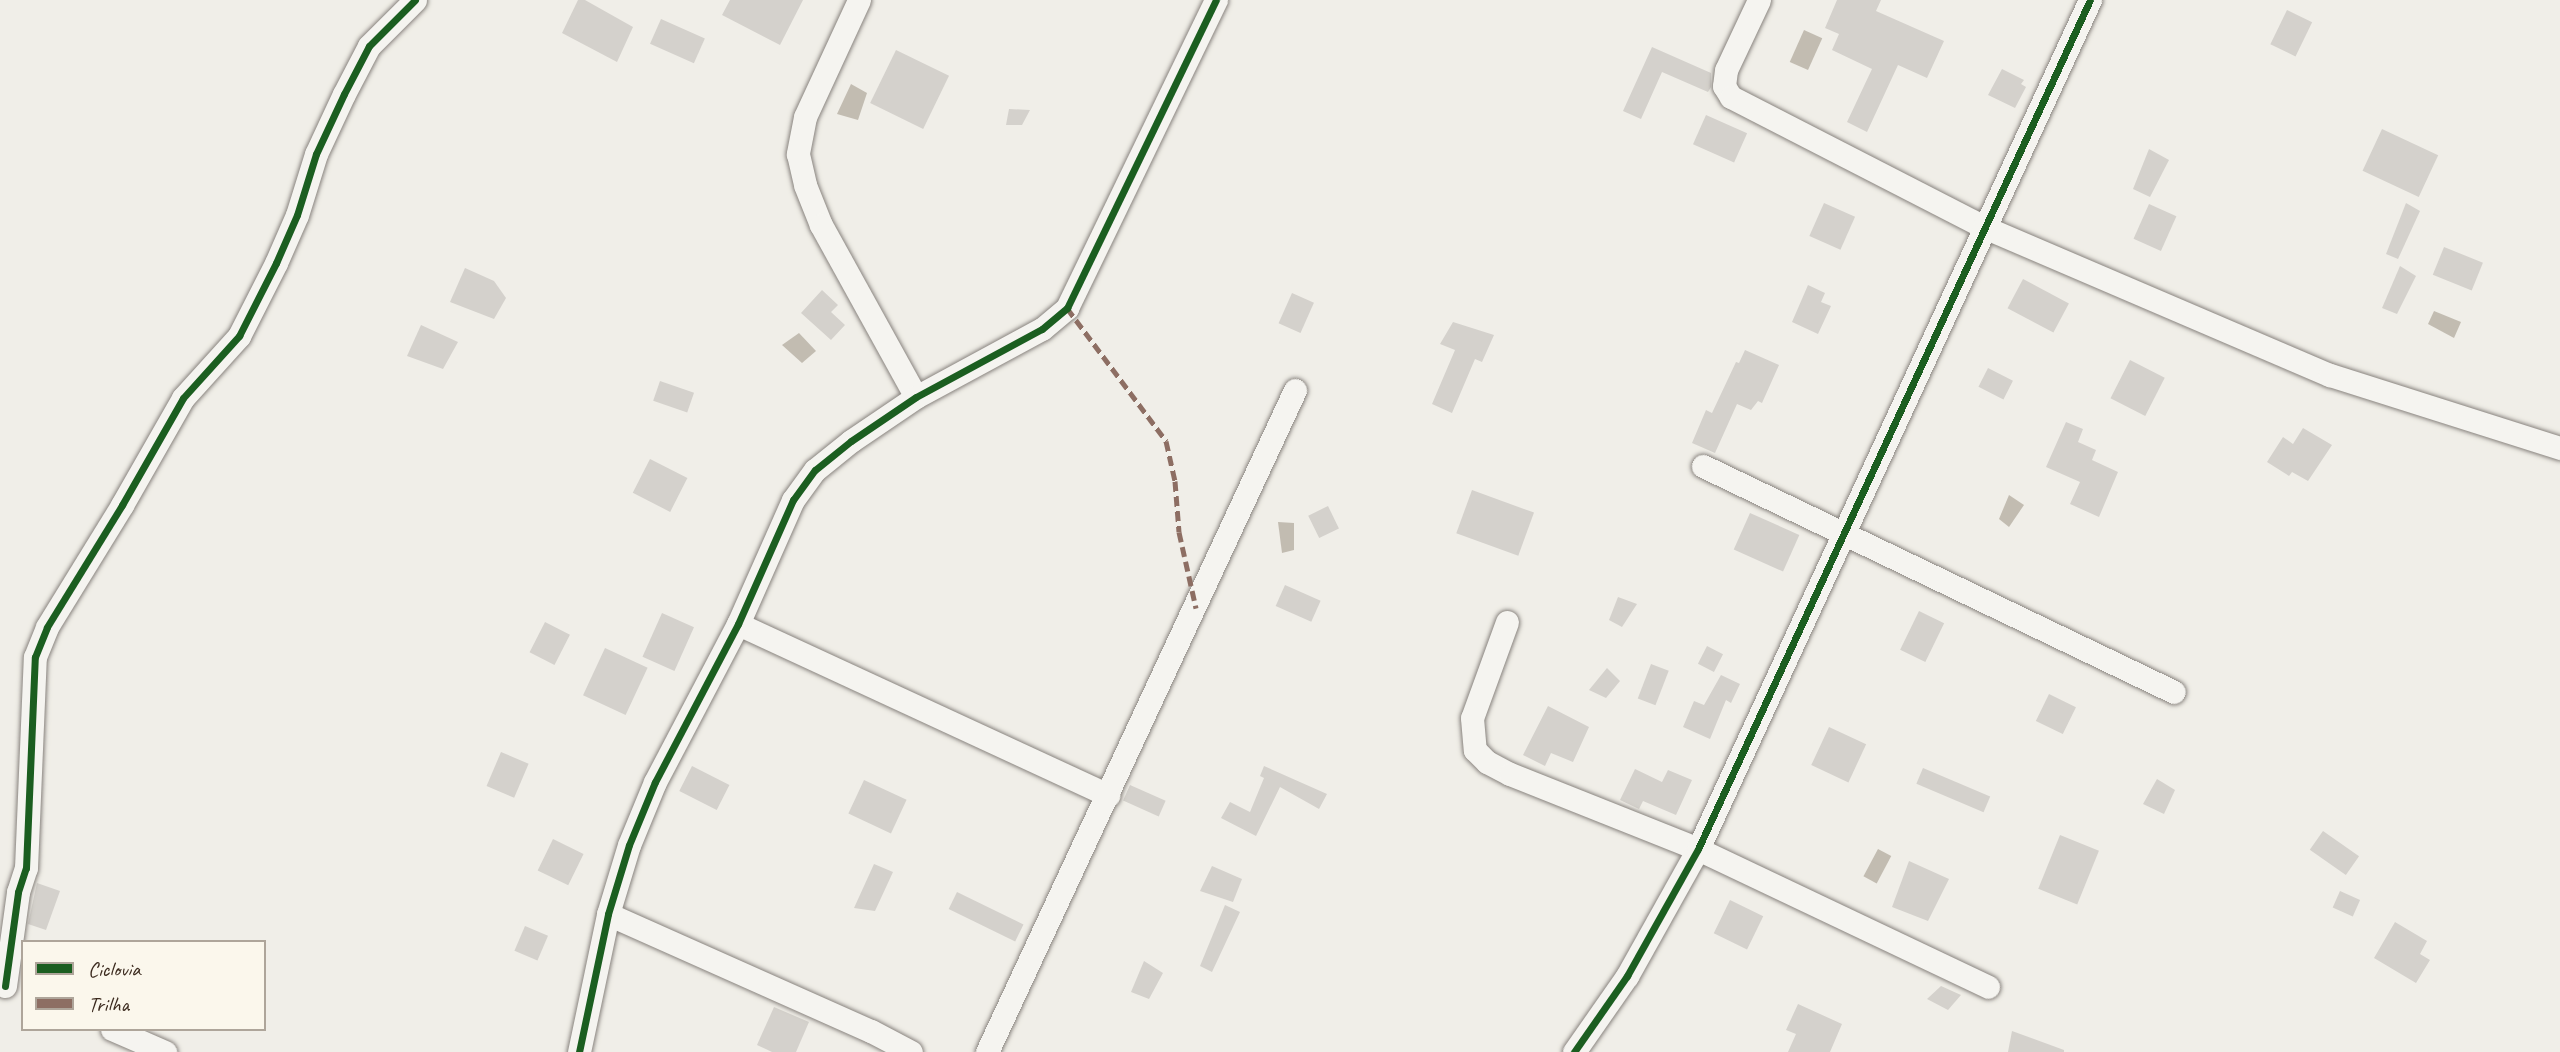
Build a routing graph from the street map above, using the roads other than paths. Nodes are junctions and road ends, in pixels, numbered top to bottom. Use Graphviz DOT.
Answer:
graph roads {
  1 [pos="415,0"];
  2 [pos="859,0"];
  3 [pos="1216,0"];
  4 [pos="1759,0"];
  5 [pos="2090,0"];
  6 [pos="1984,227"];
  7 [pos="1295,390"];
  8 [pos="916,397"];
  9 [pos="2560,448"];
  10 [pos="1703,466"];
  11 [pos="1842,534"];
  12 [pos="1507,622"];
  13 [pos="738,624"];
  14 [pos="2174,692"];
  15 [pos="1108,796"];
  16 [pos="1698,849"];
  17 [pos="608,914"];
  18 [pos="9,987"];
  19 [pos="1989,987"];
  20 [pos="117,1031"];
  21 [pos="164,1052"];
  22 [pos="579,1052"];
  23 [pos="911,1052"];
  24 [pos="987,1052"];
  25 [pos="1574,1052"];
  1 -- 18 [label="street"];
  2 -- 8 [label="street"];
  3 -- 8 [label="street"];
  4 -- 6 [label="street"];
  5 -- 6 [label="street"];
  6 -- 9 [label="street"];
  6 -- 11 [label="street"];
  7 -- 15 [label="street"];
  8 -- 13 [label="street"];
  10 -- 11 [label="street"];
  11 -- 14 [label="street"];
  11 -- 16 [label="street"];
  12 -- 16 [label="street"];
  13 -- 15 [label="street"];
  13 -- 17 [label="street"];
  15 -- 24 [label="street"];
  16 -- 19 [label="street"];
  16 -- 25 [label="street"];
  17 -- 22 [label="street"];
  17 -- 23 [label="street"];
  20 -- 21 [label="street"];
}
